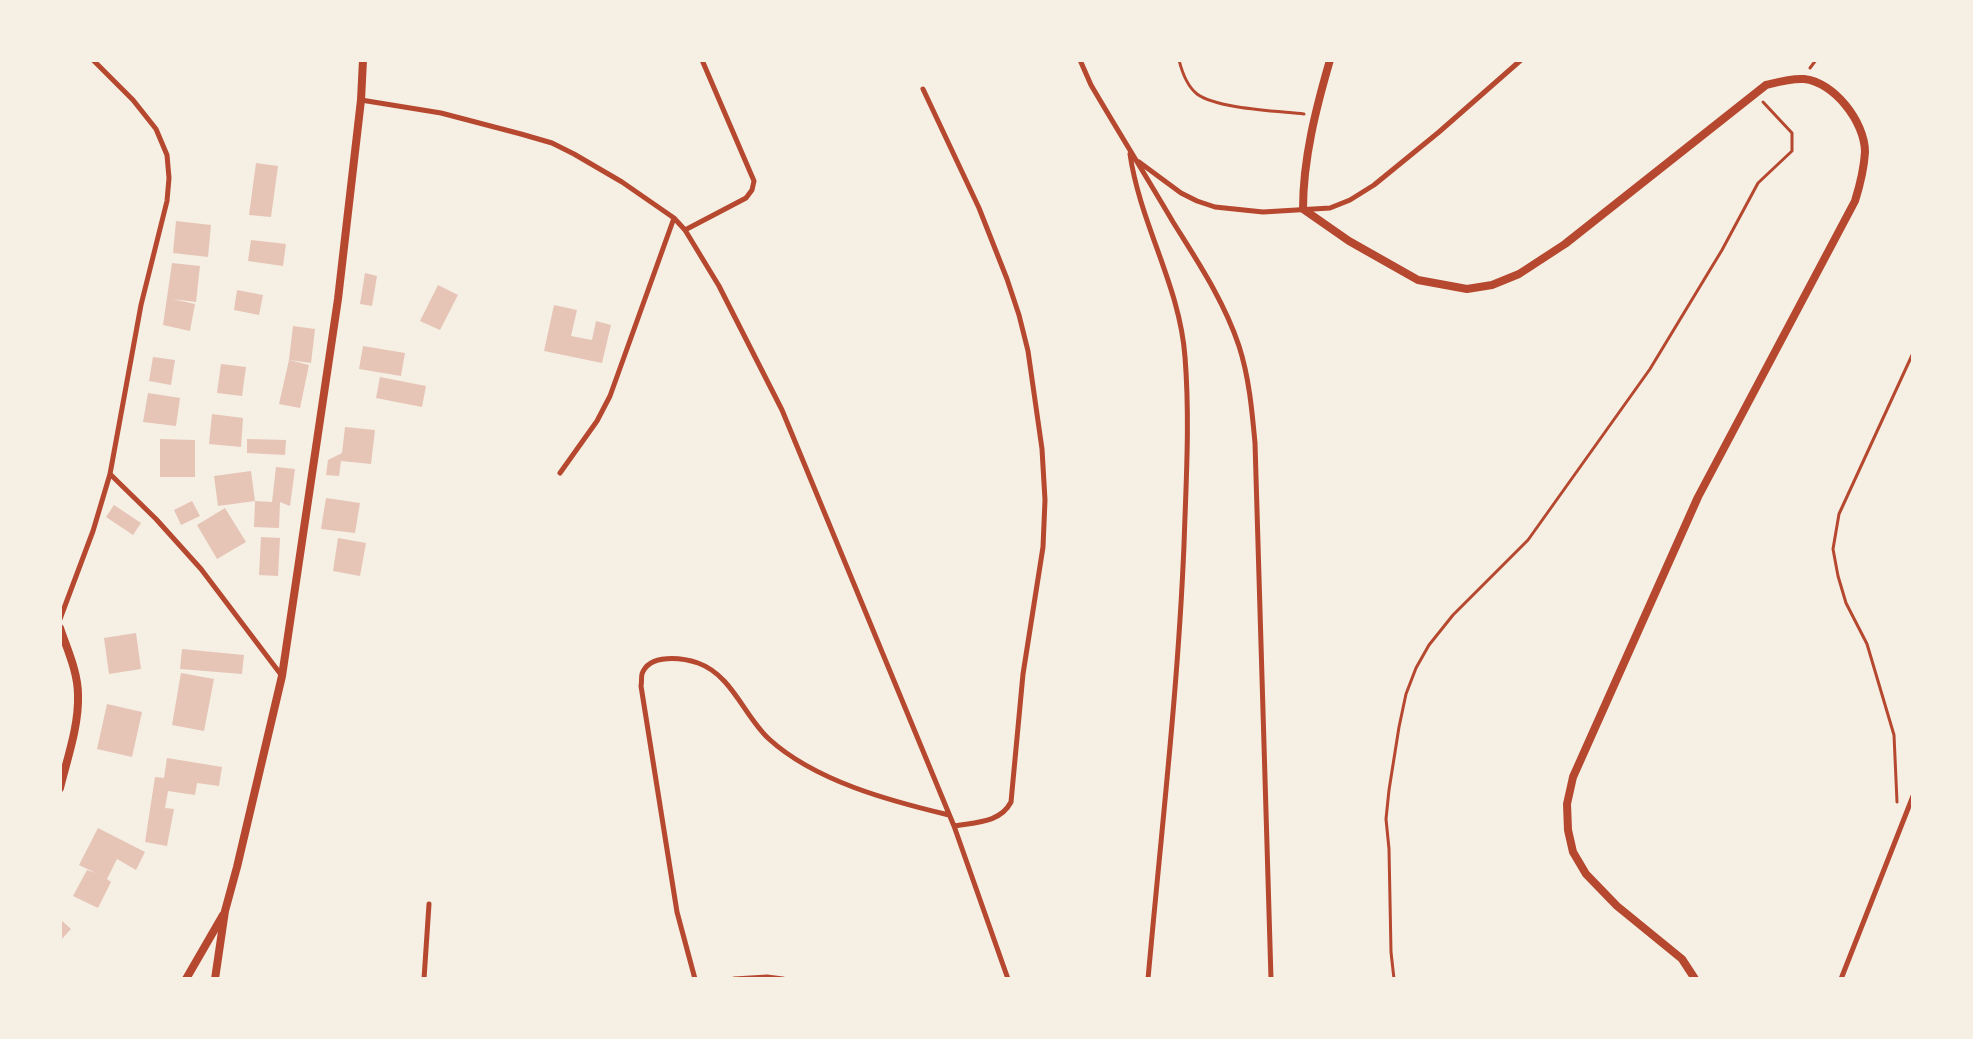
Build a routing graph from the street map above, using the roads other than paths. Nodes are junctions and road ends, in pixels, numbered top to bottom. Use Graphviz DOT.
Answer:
graph roads {
  1 [pos="93,60"];
  2 [pos="363,60"];
  3 [pos="702,60"];
  4 [pos="1080,60"];
  5 [pos="1330,60"];
  6 [pos="1521,60"];
  7 [pos="923,89"];
  8 [pos="361,100"];
  9 [pos="1129,149"];
  10 [pos="1135,159"];
  11 [pos="1303,209"];
  12 [pos="674,218"];
  13 [pos="685,230"];
  14 [pos="560,473"];
  15 [pos="110,474"];
  16 [pos="60,619"];
  17 [pos="60,628"];
  18 [pos="282,676"];
  19 [pos="60,788"];
  20 [pos="1913,796"];
  21 [pos="950,816"];
  22 [pos="954,826"];
  23 [pos="429,904"];
  24 [pos="225,911"];
  25 [pos="186,979"];
  26 [pos="215,979"];
  27 [pos="424,979"];
  28 [pos="695,979"];
  29 [pos="734,979"];
  30 [pos="783,979"];
  31 [pos="1008,979"];
  32 [pos="1148,979"];
  33 [pos="1271,979"];
  34 [pos="1695,979"];
  35 [pos="1841,979"];
  1 -- 15 [label="lane"];
  2 -- 8 [label="street"];
  3 -- 13 [label="lane"];
  4 -- 9 [label="lane"];
  5 -- 11 [label="street"];
  6 -- 11 [label="lane"];
  7 -- 22 [label="lane"];
  8 -- 12 [label="lane"];
  8 -- 18 [label="street"];
  9 -- 10 [label="lane"];
  9 -- 32 [label="lane"];
  10 -- 11 [label="lane"];
  10 -- 33 [label="lane"];
  11 -- 34 [label="street"];
  12 -- 13 [label="lane"];
  12 -- 14 [label="lane"];
  13 -- 21 [label="lane"];
  15 -- 16 [label="lane"];
  15 -- 18 [label="lane"];
  17 -- 19 [label="street"];
  18 -- 24 [label="street"];
  20 -- 35 [label="lane"];
  21 -- 22 [label="lane"];
  21 -- 28 [label="lane"];
  22 -- 31 [label="lane"];
  23 -- 27 [label="lane"];
  24 -- 25 [label="street"];
  24 -- 26 [label="street"];
  29 -- 30 [label="lane"];
}
